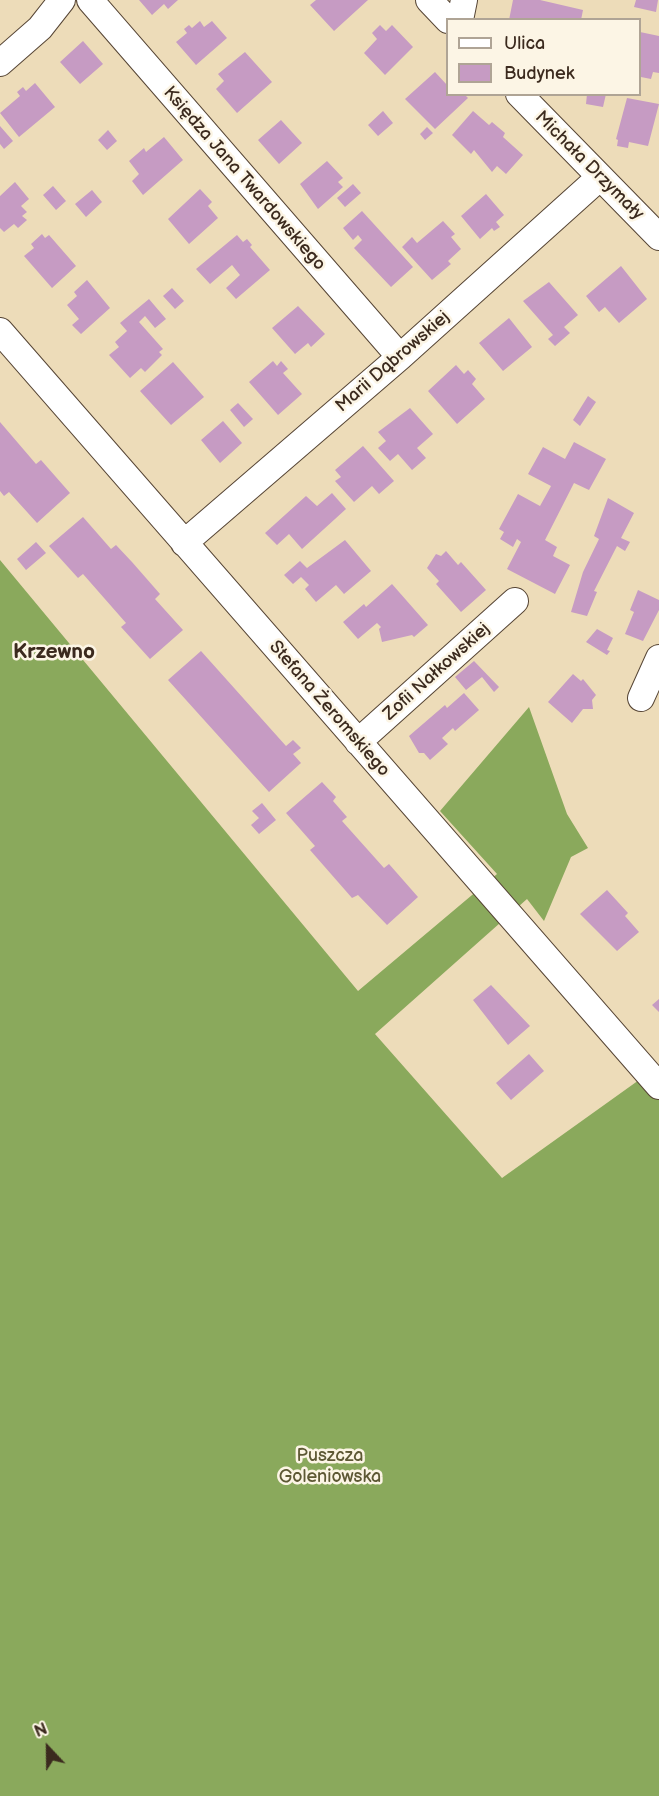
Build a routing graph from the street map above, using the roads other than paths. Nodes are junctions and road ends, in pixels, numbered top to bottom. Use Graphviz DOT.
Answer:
graph roads {
  1 [pos="62,0"];
  2 [pos="90,0"];
  3 [pos="429,0"];
  4 [pos="464,0"];
  5 [pos="460,18"];
  6 [pos="446,19"];
  7 [pos="0,63"];
  8 [pos="521,96"];
  9 [pos="599,178"];
  10 [pos="659,237"];
  11 [pos="0,331"];
  12 [pos="400,357"];
  13 [pos="184,543"];
  14 [pos="515,601"];
  15 [pos="659,658"];
  16 [pos="641,698"];
  17 [pos="358,742"];
  18 [pos="659,1086"];
  1 -- 7 [label="street"];
  2 -- 12 [label="street, Księdza Jana Twardowskiego"];
  3 -- 6 [label="street"];
  4 -- 5 [label="street"];
  8 -- 9 [label="street, Michała Drzymały"];
  9 -- 10 [label="street, Michała Drzymały"];
  9 -- 12 [label="street, Marii Dąbrowskiej"];
  11 -- 13 [label="street, Stefana Żeromskiego"];
  12 -- 13 [label="street, Marii Dąbrowskiej"];
  13 -- 17 [label="street, Stefana Żeromskiego"];
  14 -- 17 [label="street, Zofii Nałkowskiej"];
  15 -- 16 [label="street"];
  17 -- 18 [label="street, Stefana Żeromskiego"];
}
